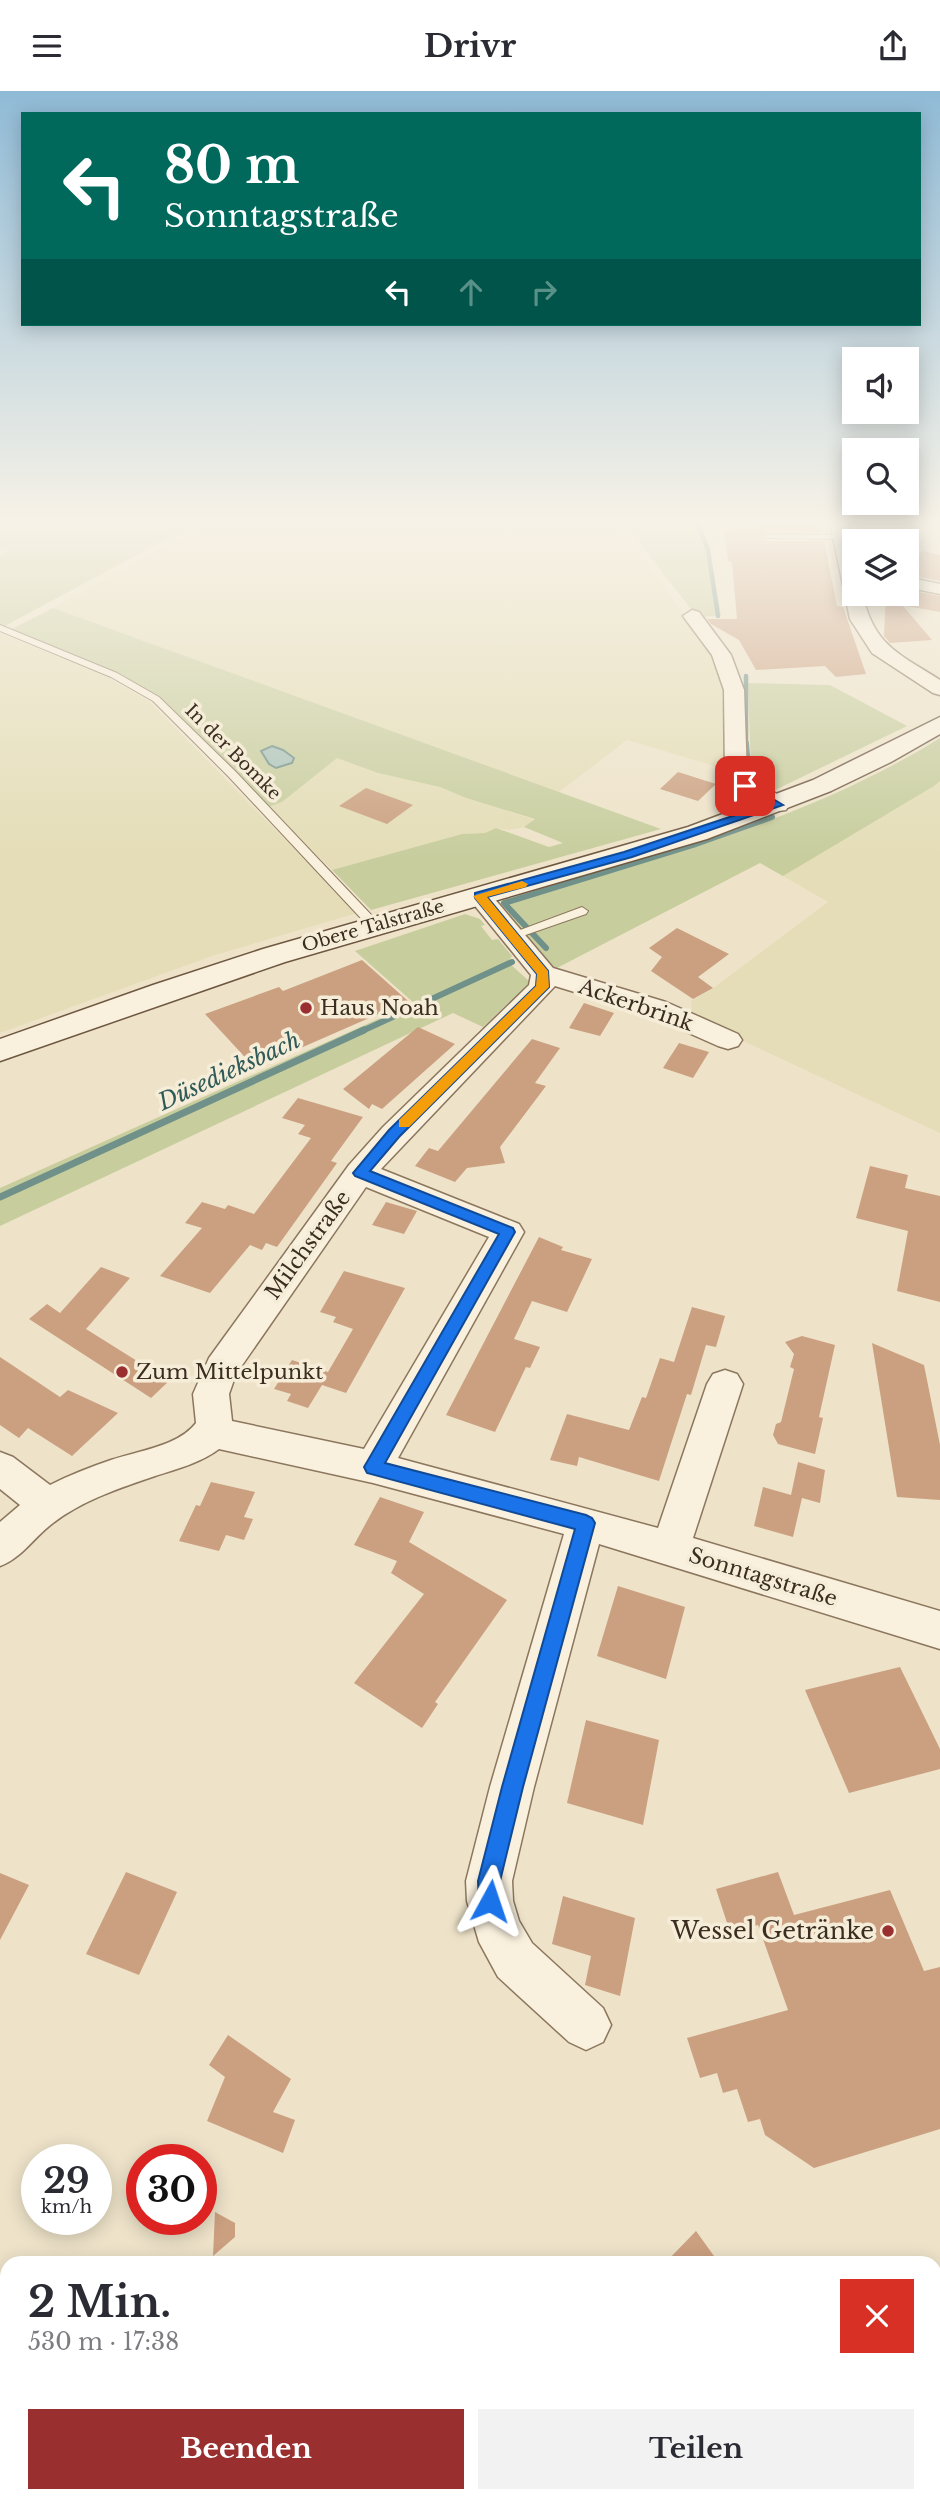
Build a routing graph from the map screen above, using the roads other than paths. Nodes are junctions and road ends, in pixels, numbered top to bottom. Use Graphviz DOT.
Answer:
graph roads {
  1 [pos="16,634"];
  2 [pos="705,634"];
  3 [pos="870,634"];
  4 [pos="940,689"];
  5 [pos="940,724"];
  6 [pos="778,805"];
  7 [pos="479,896"];
  8 [pos="582,911"];
  9 [pos="374,925"];
  10 [pos="510,936"];
  11 [pos="544,974"];
  12 [pos="728,1039"];
  13 [pos="0,1051"];
  14 [pos="360,1173"];
  15 [pos="725,1384"];
  16 [pos="210,1432"];
  17 [pos="373,1467"];
  18 [pos="0,1468"];
  19 [pos="47,1504"];
  20 [pos="586,1523"];
  21 [pos="0,1549"];
  22 [pos="670,1549"];
  23 [pos="940,1630"];
  24 [pos="586,2025"];
  1 -- 9 [label="lane, In der Bomke"];
  2 -- 6 [label="street"];
  3 -- 4 [label="street"];
  5 -- 6 [label="street, Obere Talstraße"];
  6 -- 7 [label="street, Obere Talstraße"];
  7 -- 9 [label="street, Obere Talstraße"];
  7 -- 10 [label="street"];
  8 -- 10 [label="lane"];
  9 -- 13 [label="street, Obere Talstraße"];
  10 -- 11 [label="street"];
  11 -- 12 [label="street, Ackerbrink"];
  11 -- 14 [label="street, Milchstraße"];
  14 -- 16 [label="street, Milchstraße"];
  14 -- 17 [label="street"];
  15 -- 22 [label="street"];
  16 -- 17 [label="street, Sonntagstraße"];
  16 -- 19 [label="street"];
  17 -- 20 [label="street, Sonntagstraße"];
  18 -- 19 [label="street"];
  19 -- 21 [label="street"];
  20 -- 22 [label="street, Sonntagstraße"];
  20 -- 24 [label="street"];
  22 -- 23 [label="street, Sonntagstraße"];
}
